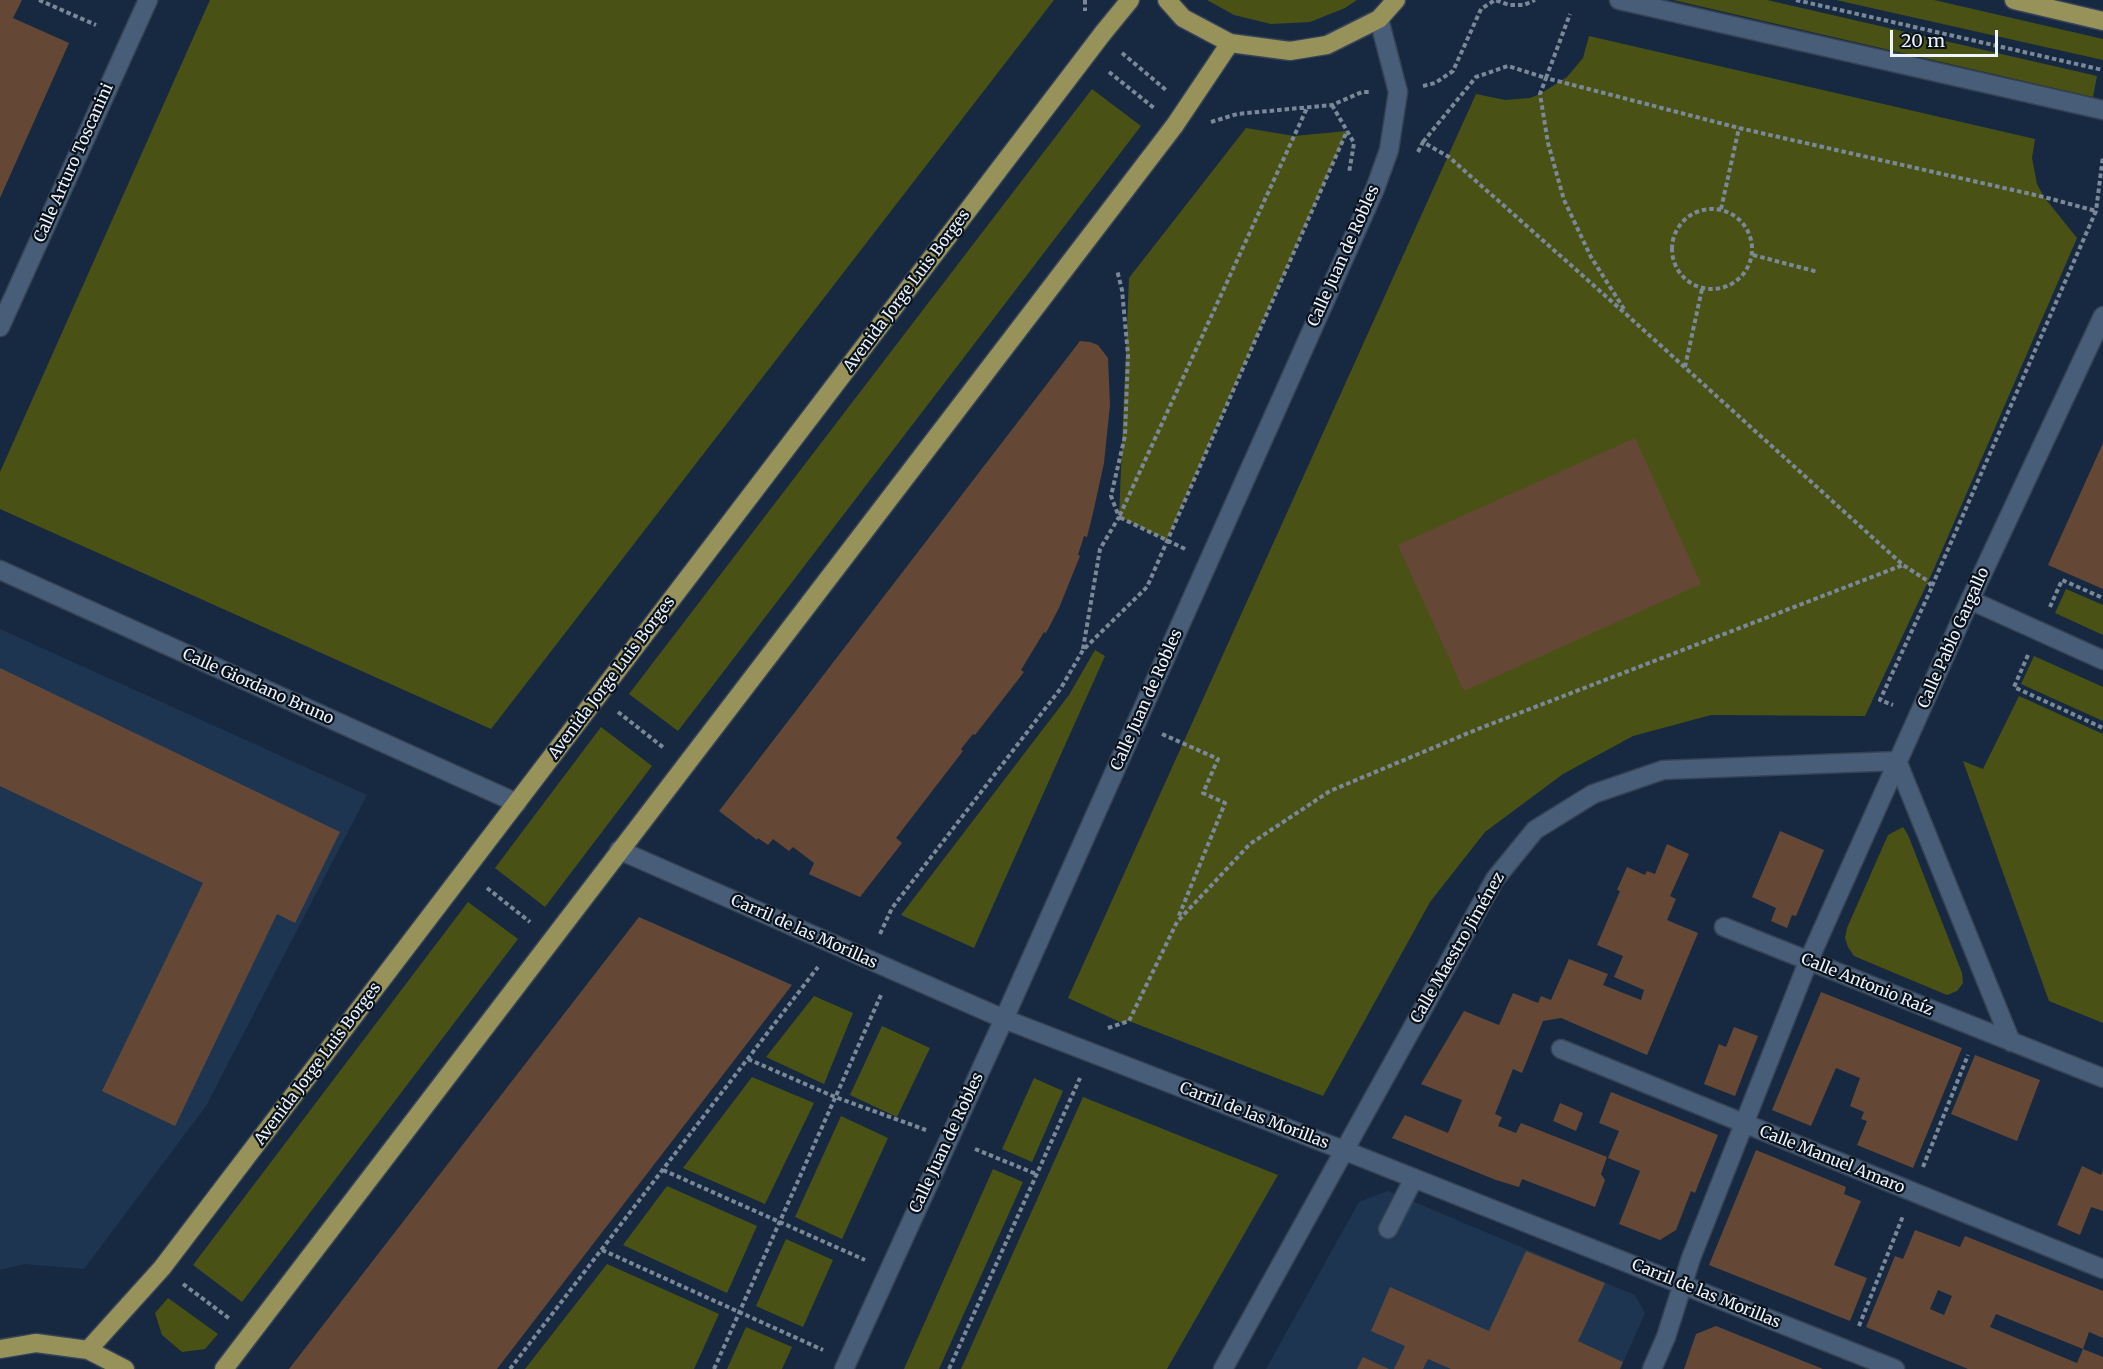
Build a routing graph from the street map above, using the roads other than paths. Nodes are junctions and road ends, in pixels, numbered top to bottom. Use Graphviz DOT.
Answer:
graph roads {
  1 [pos="148,0"];
  2 [pos="1130,0"];
  3 [pos="1167,0"];
  4 [pos="1396,0"];
  5 [pos="1619,0"];
  6 [pos="2014,0"];
  7 [pos="1379,19"];
  8 [pos="2103,21"];
  9 [pos="1230,43"];
  10 [pos="2103,110"];
  11 [pos="2103,316"];
  12 [pos="0,327"];
  13 [pos="0,570"];
  14 [pos="1970,600"];
  15 [pos="2103,660"];
  16 [pos="1898,761"];
  17 [pos="517,803"];
  18 [pos="619,850"];
  19 [pos="1724,927"];
  20 [pos="1809,962"];
  21 [pos="1004,1019"];
  22 [pos="2011,1042"];
  23 [pos="1561,1049"];
  24 [pos="2103,1078"];
  25 [pos="1743,1125"];
  26 [pos="1343,1150"];
  27 [pos="1414,1178"];
  28 [pos="1389,1229"];
  29 [pos="2103,1269"];
  30 [pos="1683,1285"];
  31 [pos="0,1349"];
  32 [pos="88,1350"];
  33 [pos="846,1365"];
  34 [pos="124,1369"];
  35 [pos="224,1369"];
  36 [pos="1223,1369"];
  37 [pos="1652,1369"];
  38 [pos="1894,1369"];
  1 -- 12 [label="street, Calle Arturo Toscanini"];
  2 -- 17 [label="main road, Avenida Jorge Luis Borges"];
  3 -- 9 [label="main road"];
  4 -- 7 [label="main road"];
  5 -- 10 [label="street"];
  6 -- 8 [label="main road"];
  7 -- 9 [label="main road"];
  7 -- 21 [label="street, Calle Juan de Robles"];
  9 -- 18 [label="main road"];
  11 -- 14 [label="street, Calle Pablo Gargallo"];
  13 -- 17 [label="street, Calle Giordano Bruno"];
  14 -- 15 [label="street"];
  14 -- 16 [label="street, Calle Pablo Gargallo"];
  16 -- 20 [label="street, Calle Pablo Gargallo"];
  16 -- 22 [label="street"];
  16 -- 26 [label="street, Calle Maestro Jiménez"];
  17 -- 32 [label="main road, Avenida Jorge Luis Borges"];
  18 -- 21 [label="street, Carril de las Morillas"];
  18 -- 35 [label="main road"];
  19 -- 20 [label="street, Calle Antonio Raíz"];
  20 -- 22 [label="street, Calle Antonio Raíz"];
  20 -- 25 [label="street, Calle Pablo Gargallo"];
  21 -- 26 [label="street, Carril de las Morillas"];
  21 -- 33 [label="street, Calle Juan de Robles"];
  22 -- 24 [label="street, Calle Antonio Raíz"];
  23 -- 25 [label="street, Calle Manuel Amaro"];
  25 -- 29 [label="street, Calle Manuel Amaro"];
  25 -- 30 [label="street, Calle Pablo Gargallo"];
  26 -- 27 [label="street, Carril de las Morillas"];
  26 -- 36 [label="street, Calle Maestro Jiménez"];
  27 -- 28 [label="street"];
  27 -- 30 [label="street, Carril de las Morillas"];
  30 -- 37 [label="street, Calle Pablo Gargallo"];
  30 -- 38 [label="street, Carril de las Morillas"];
  31 -- 32 [label="main road"];
  32 -- 34 [label="main road"];
}
